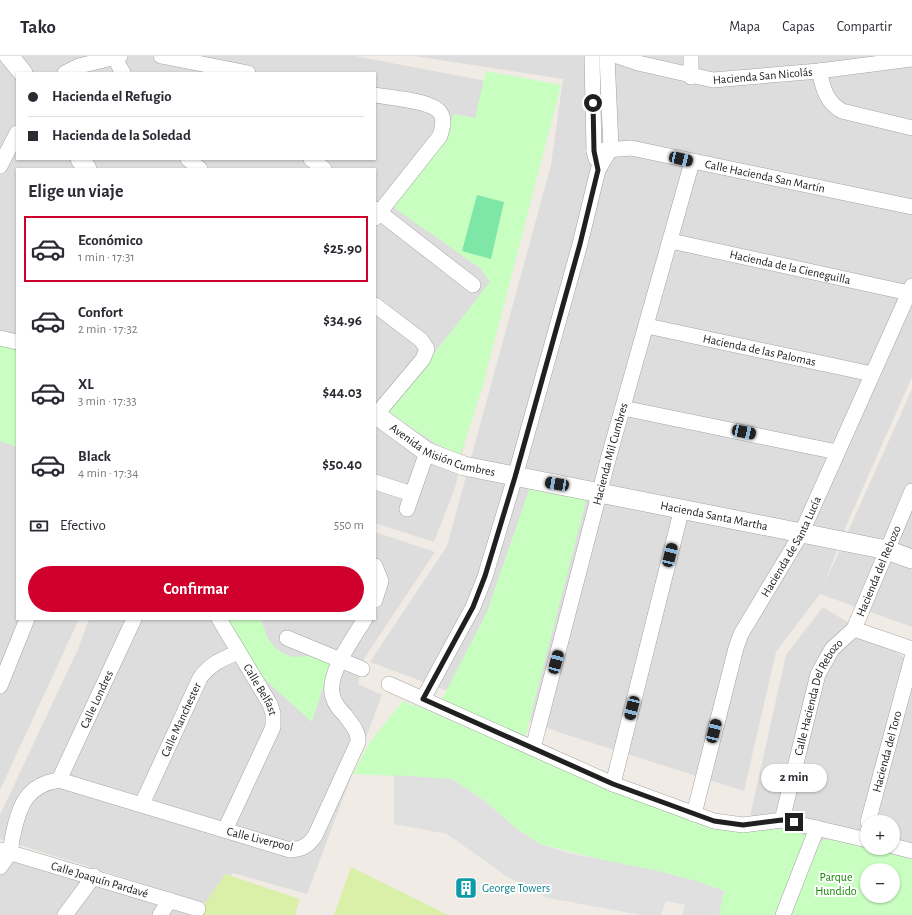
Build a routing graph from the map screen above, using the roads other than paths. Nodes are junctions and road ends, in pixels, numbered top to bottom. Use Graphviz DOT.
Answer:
graph roads {
  1 [pos="9,56"];
  2 [pos="161,56"];
  3 [pos="592,56"];
  4 [pos="607,56"];
  5 [pos="617,56"];
  6 [pos="691,56"];
  7 [pos="117,57"];
  8 [pos="912,59"];
  9 [pos="213,70"];
  10 [pos="819,71"];
  11 [pos="22,72"];
  12 [pos="67,72"];
  13 [pos="123,72"];
  14 [pos="236,72"];
  15 [pos="691,77"];
  16 [pos="376,95"];
  17 [pos="912,128"];
  18 [pos="16,135"];
  19 [pos="611,148"];
  20 [pos="594,151"];
  21 [pos="189,160"];
  22 [pos="312,160"];
  23 [pos="692,162"];
  24 [pos="1,163"];
  25 [pos="199,168"];
  26 [pos="323,168"];
  27 [pos="598,170"];
  28 [pos="912,207"];
  29 [pos="376,213"];
  30 [pos="671,241"];
  31 [pos="472,286"];
  32 [pos="910,289"];
  33 [pos="376,306"];
  34 [pos="647,326"];
  35 [pos="0,338"];
  36 [pos="16,342"];
  37 [pos="872,374"];
  38 [pos="623,408"];
  39 [pos="376,413"];
  40 [pos="376,415"];
  41 [pos="427,452"];
  42 [pos="837,452"];
  43 [pos="515,477"];
  44 [pos="376,482"];
  45 [pos="912,491"];
  46 [pos="599,492"];
  47 [pos="412,494"];
  48 [pos="682,508"];
  49 [pos="407,509"];
  50 [pos="801,534"];
  51 [pos="887,550"];
  52 [pos="912,559"];
  53 [pos="376,568"];
  54 [pos="376,597"];
  55 [pos="27,620"];
  56 [pos="134,620"];
  57 [pos="220,620"];
  58 [pos="364,620"];
  59 [pos="854,629"];
  60 [pos="287,638"];
  61 [pos="912,649"];
  62 [pos="238,652"];
  63 [pos="912,658"];
  64 [pos="341,660"];
  65 [pos="362,669"];
  66 [pos="389,684"];
  67 [pos="0,686"];
  68 [pos="423,699"];
  69 [pos="533,748"];
  70 [pos="59,780"];
  71 [pos="613,784"];
  72 [pos="142,804"];
  73 [pos="694,814"];
  74 [pos="870,815"];
  75 [pos="782,820"];
  76 [pos="817,828"];
  77 [pos="225,830"];
  78 [pos="860,834"];
  79 [pos="900,848"];
  80 [pos="5,851"];
  81 [pos="912,851"];
  82 [pos="0,867"];
  83 [pos="94,876"];
  84 [pos="170,900"];
  85 [pos="198,910"];
  86 [pos="65,915"];
  87 [pos="160,915"];
  88 [pos="783,915"];
  1 -- 11 [label="street"];
  2 -- 9 [label="street"];
  3 -- 20 [label="street"];
  4 -- 19 [label="street"];
  5 -- 15 [label="street, Hacienda San Nicolás"];
  6 -- 15 [label="street"];
  7 -- 12 [label="street"];
  7 -- 13 [label="street"];
  8 -- 10 [label="street, Hacienda San Nicolás"];
  9 -- 14 [label="street"];
  10 -- 15 [label="street, Hacienda San Nicolás"];
  10 -- 17 [label="street"];
  16 -- 29 [label="street"];
  18 -- 24 [label="street"];
  19 -- 20 [label="street, Calle Hacienda San Martín"];
  19 -- 23 [label="street, Calle Hacienda San Martín"];
  19 -- 27 [label="street"];
  20 -- 27 [label="street"];
  21 -- 25 [label="street"];
  22 -- 26 [label="street"];
  23 -- 28 [label="street, Calle Hacienda San Martín"];
  23 -- 30 [label="street, Hacienda Mil Cumbres"];
  27 -- 43 [label="street"];
  29 -- 31 [label="street"];
  30 -- 32 [label="street, Hacienda de la Cieneguilla"];
  30 -- 34 [label="street, Hacienda Mil Cumbres"];
  32 -- 37 [label="street, Hacienda de Santa Lucía"];
  33 -- 39 [label="street"];
  34 -- 37 [label="street, Hacienda de las Palomas"];
  34 -- 38 [label="street, Hacienda Mil Cumbres"];
  35 -- 36 [label="street"];
  37 -- 42 [label="street, Hacienda de Santa Lucía"];
  38 -- 42 [label="street"];
  38 -- 46 [label="street, Hacienda Mil Cumbres"];
  40 -- 41 [label="street, Avenida Misión Cumbres"];
  41 -- 43 [label="street, Avenida Misión Cumbres"];
  41 -- 47 [label="street"];
  42 -- 50 [label="street, Hacienda de Santa Lucía"];
  43 -- 46 [label="street, Hacienda Santa Martha"];
  43 -- 68 [label="street"];
  44 -- 47 [label="street"];
  45 -- 51 [label="street, Hacienda del Rebozo"];
  46 -- 48 [label="street, Hacienda Santa Martha"];
  46 -- 69 [label="street, Hacienda Mil Cumbres"];
  47 -- 49 [label="street"];
  48 -- 50 [label="street, Hacienda Santa Martha"];
  48 -- 71 [label="street"];
  50 -- 51 [label="street, Hacienda Santa Martha"];
  50 -- 73 [label="street, Hacienda de Santa Lucía"];
  51 -- 52 [label="street, Hacienda Santa Martha"];
  51 -- 59 [label="street, Hacienda del Rebozo"];
  53 -- 54 [label="street"];
  55 -- 67 [label="street"];
  56 -- 70 [label="street, Calle Londres"];
  57 -- 62 [label="street, Calle Belfast"];
  58 -- 64 [label="street, Calle Liverpool"];
  59 -- 61 [label="street"];
  59 -- 75 [label="street, Calle Hacienda Del Rebozo"];
  60 -- 64 [label="street"];
  62 -- 72 [label="street, Calle Manchester"];
  62 -- 77 [label="street, Calle Belfast"];
  63 -- 74 [label="street, Hacienda del Toro"];
  64 -- 65 [label="street"];
  64 -- 77 [label="street, Calle Liverpool"];
  66 -- 68 [label="street"];
  68 -- 69 [label="street"];
  69 -- 71 [label="street"];
  70 -- 72 [label="street, Calle Liverpool"];
  70 -- 80 [label="street"];
  71 -- 73 [label="street"];
  72 -- 77 [label="street, Calle Liverpool"];
  73 -- 75 [label="street"];
  75 -- 76 [label="street"];
  76 -- 78 [label="street"];
  76 -- 88 [label="street"];
  79 -- 81 [label="street"];
  80 -- 82 [label="street"];
  80 -- 83 [label="street, Calle Joaquín Pardavé"];
  83 -- 84 [label="street, Calle Joaquín Pardavé"];
  83 -- 86 [label="street"];
  84 -- 85 [label="street, Calle Joaquín Pardavé"];
  84 -- 87 [label="street"];
}
